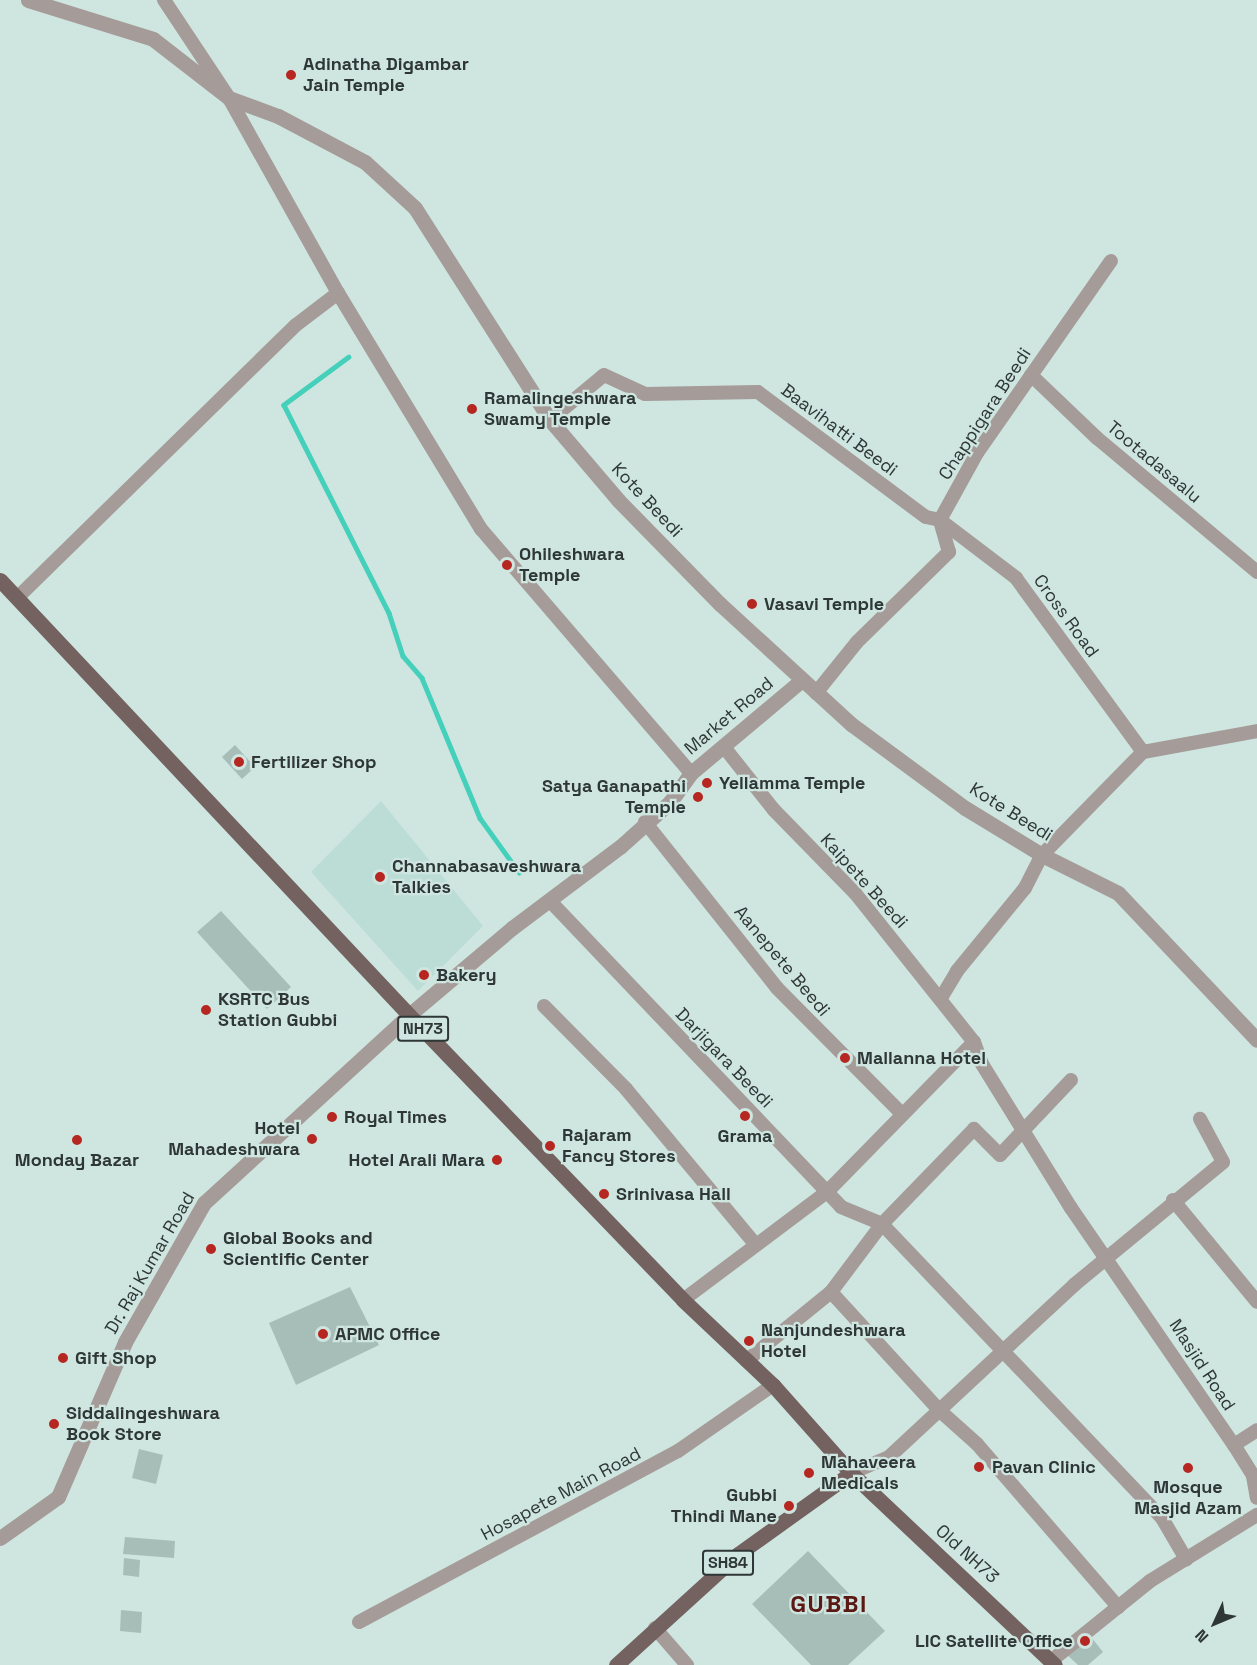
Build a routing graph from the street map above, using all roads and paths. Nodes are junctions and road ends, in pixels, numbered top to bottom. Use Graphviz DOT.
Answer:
graph roads {
  1 [pos="28,0"];
  2 [pos="164,0"];
  3 [pos="229,98"];
  4 [pos="1111,261"];
  5 [pos="338,293"];
  6 [pos="1031,375"];
  7 [pos="550,420"];
  8 [pos="940,520"];
  9 [pos="1257,572"];
  10 [pos="0,580"];
  11 [pos="17,598"];
  12 [pos="802,680"];
  13 [pos="816,693"];
  14 [pos="1257,731"];
  15 [pos="724,747"];
  16 [pos="1143,752"];
  17 [pos="691,773"];
  18 [pos="645,822"];
  19 [pos="1042,855"];
  20 [pos="550,901"];
  21 [pos="941,998"];
  22 [pos="544,1006"];
  23 [pos="409,1015"];
  24 [pos="1257,1040"];
  25 [pos="974,1042"];
  26 [pos="1071,1080"];
  27 [pos="902,1114"];
  28 [pos="1200,1119"];
  29 [pos="1021,1129"];
  30 [pos="827,1192"];
  31 [pos="1173,1200"];
  32 [pos="882,1224"];
  33 [pos="756,1245"];
  34 [pos="1108,1257"];
  35 [pos="831,1292"];
  36 [pos="684,1300"];
  37 [pos="1257,1302"];
  38 [pos="999,1352"];
  39 [pos="746,1361"];
  40 [pos="773,1385"];
  41 [pos="939,1410"];
  42 [pos="1257,1430"];
  43 [pos="1234,1445"];
  44 [pos="850,1473"];
  45 [pos="1257,1498"];
  46 [pos="1257,1515"];
  47 [pos="0,1538"];
  48 [pos="1186,1559"];
  49 [pos="1118,1606"];
  50 [pos="359,1622"];
  51 [pos="655,1628"];
  52 [pos="1053,1663"];
  53 [pos="616,1665"];
  54 [pos="687,1665"];
  1 -- 3 [label="street, Kote Beedi"];
  2 -- 3 [label="street"];
  3 -- 5 [label="street"];
  3 -- 7 [label="street, Kote Beedi"];
  4 -- 6 [label="street, Chappigara Beedi"];
  5 -- 11 [label="street"];
  5 -- 17 [label="street"];
  6 -- 8 [label="street, Chappigara Beedi"];
  6 -- 9 [label="street, Tootadasaalu"];
  7 -- 8 [label="street, Baavihatti Beedi"];
  7 -- 12 [label="street, Kote Beedi"];
  8 -- 13 [label="street"];
  8 -- 16 [label="street, Cross Road"];
  10 -- 11 [label="main road, NH73"];
  11 -- 23 [label="main road, NH73"];
  12 -- 13 [label="street, Kote Beedi"];
  12 -- 15 [label="street, Market Road"];
  13 -- 19 [label="street, Kote Beedi"];
  14 -- 16 [label="street"];
  15 -- 17 [label="street, Market Road"];
  15 -- 21 [label="street, Kaipete Beedi"];
  16 -- 19 [label="street"];
  17 -- 18 [label="street, Market Road"];
  18 -- 20 [label="street, Market Road"];
  18 -- 27 [label="street, Aanepete Beedi"];
  19 -- 21 [label="street"];
  19 -- 24 [label="street, Kote Beedi"];
  20 -- 23 [label="street, Market Road"];
  20 -- 30 [label="street, Darjigara Beedi"];
  21 -- 25 [label="street, Kaipete Beedi"];
  22 -- 33 [label="street"];
  23 -- 36 [label="main road, NH73"];
  23 -- 47 [label="street, Dr. Raj Kumar Road"];
  25 -- 27 [label="street"];
  25 -- 29 [label="street, Kaipete Beedi"];
  26 -- 29 [label="street"];
  27 -- 30 [label="street"];
  28 -- 31 [label="street"];
  29 -- 32 [label="street"];
  29 -- 34 [label="street, Masjid Road"];
  30 -- 32 [label="street, Darjigara Beedi"];
  30 -- 33 [label="street"];
  31 -- 34 [label="street"];
  31 -- 37 [label="street"];
  32 -- 35 [label="street"];
  32 -- 38 [label="street"];
  33 -- 36 [label="street"];
  34 -- 38 [label="street"];
  34 -- 43 [label="street, Masjid Road"];
  35 -- 39 [label="street"];
  35 -- 41 [label="street"];
  36 -- 39 [label="main road, NH73"];
  38 -- 41 [label="street"];
  38 -- 48 [label="street"];
  39 -- 40 [label="main road, NH73"];
  40 -- 44 [label="main road, NH73"];
  40 -- 50 [label="street, Hosapete Main Road"];
  41 -- 44 [label="street"];
  41 -- 49 [label="street"];
  42 -- 43 [label="street"];
  43 -- 45 [label="street, Masjid Road"];
  44 -- 51 [label="main road, SH84"];
  44 -- 52 [label="main road, Old NH73"];
  46 -- 48 [label="street"];
  48 -- 49 [label="street"];
  49 -- 52 [label="street"];
  51 -- 53 [label="main road, SH84"];
  51 -- 54 [label="street"];
}
